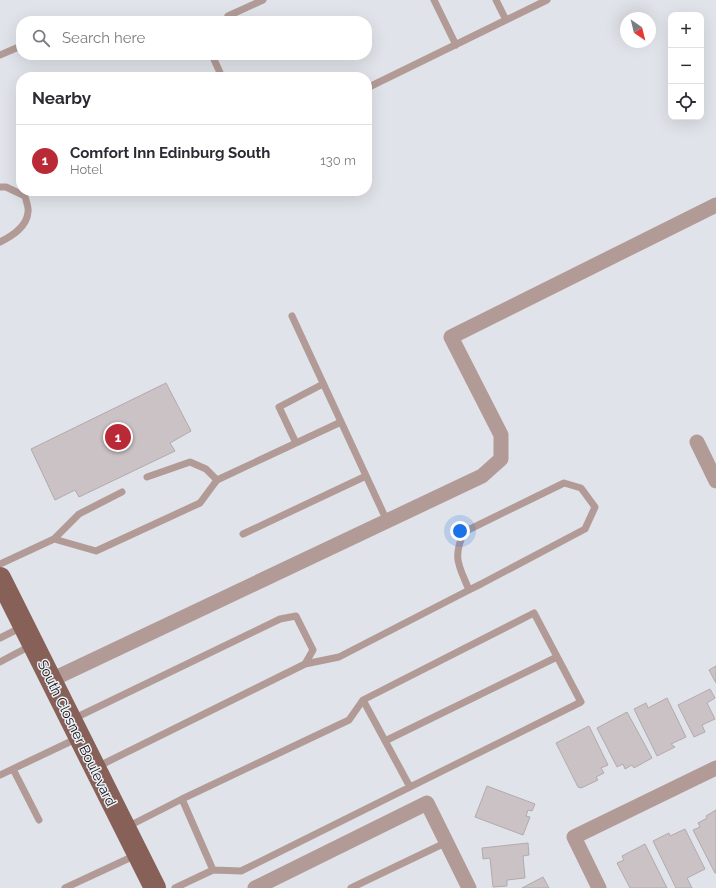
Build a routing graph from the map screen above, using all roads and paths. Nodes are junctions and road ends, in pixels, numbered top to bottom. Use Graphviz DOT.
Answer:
graph roads {
  1 [pos="263,0"];
  2 [pos="434,0"];
  3 [pos="496,0"];
  4 [pos="547,0"];
  5 [pos="228,16"];
  6 [pos="506,20"];
  7 [pos="456,45"];
  8 [pos="16,48"];
  9 [pos="0,55"];
  10 [pos="214,60"];
  11 [pos="220,72"];
  12 [pos="372,86"];
  13 [pos="0,187"];
  14 [pos="16,192"];
  15 [pos="25,196"];
  16 [pos="716,205"];
  17 [pos="0,242"];
  18 [pos="292,316"];
  19 [pos="323,384"];
  20 [pos="341,422"];
  21 [pos="697,442"];
  22 [pos="296,443"];
  23 [pos="366,476"];
  24 [pos="147,477"];
  25 [pos="217,480"];
  26 [pos="716,481"];
  27 [pos="122,492"];
  28 [pos="387,521"];
  29 [pos="243,534"];
  30 [pos="54,539"];
  31 [pos="0,564"];
  32 [pos="0,578"];
  33 [pos="469,590"];
  34 [pos="29,636"];
  35 [pos="0,638"];
  36 [pos="557,657"];
  37 [pos="0,662"];
  38 [pos="305,664"];
  39 [pos="51,680"];
  40 [pos="363,700"];
  41 [pos="75,728"];
  42 [pos="385,741"];
  43 [pos="13,768"];
  44 [pos="95,768"];
  45 [pos="716,768"];
  46 [pos="0,775"];
  47 [pos="410,787"];
  48 [pos="182,800"];
  49 [pos="39,820"];
  50 [pos="125,828"];
  51 [pos="447,842"];
  52 [pos="138,854"];
  53 [pos="213,870"];
  54 [pos="65,888"];
  55 [pos="155,888"];
  56 [pos="175,888"];
  57 [pos="255,888"];
  58 [pos="351,888"];
  59 [pos="469,888"];
  60 [pos="599,888"];
  1 -- 5 [label="lane"];
  2 -- 7 [label="lane"];
  3 -- 6 [label="lane"];
  4 -- 6 [label="lane"];
  6 -- 7 [label="lane"];
  7 -- 12 [label="lane"];
  8 -- 9 [label="lane"];
  10 -- 11 [label="lane"];
  13 -- 14 [label="lane"];
  15 -- 17 [label="lane"];
  16 -- 28 [label="street"];
  18 -- 19 [label="lane"];
  19 -- 20 [label="lane"];
  19 -- 22 [label="lane"];
  20 -- 22 [label="lane"];
  20 -- 23 [label="lane"];
  21 -- 26 [label="street"];
  22 -- 25 [label="lane"];
  23 -- 28 [label="lane"];
  23 -- 29 [label="lane"];
  24 -- 25 [label="lane"];
  25 -- 30 [label="lane"];
  27 -- 30 [label="lane"];
  28 -- 39 [label="street"];
  30 -- 31 [label="lane"];
  32 -- 34 [label="main road, South Closner Boulevard"];
  33 -- 33 [label="lane"];
  33 -- 38 [label="lane"];
  34 -- 35 [label="lane"];
  34 -- 37 [label="lane"];
  34 -- 39 [label="main road, South Closner Boulevard"];
  36 -- 40 [label="lane"];
  36 -- 42 [label="lane"];
  36 -- 47 [label="lane"];
  38 -- 41 [label="lane"];
  38 -- 44 [label="lane"];
  39 -- 41 [label="main road, South Closner Boulevard"];
  40 -- 42 [label="lane"];
  40 -- 48 [label="lane"];
  41 -- 43 [label="lane"];
  41 -- 44 [label="main road, South Closner Boulevard"];
  42 -- 47 [label="lane"];
  43 -- 46 [label="lane"];
  43 -- 49 [label="lane"];
  44 -- 50 [label="main road, South Closner Boulevard"];
  45 -- 60 [label="street"];
  47 -- 53 [label="lane"];
  48 -- 50 [label="lane"];
  48 -- 53 [label="lane"];
  50 -- 52 [label="main road, South Closner Boulevard"];
  51 -- 57 [label="street"];
  51 -- 58 [label="lane"];
  51 -- 59 [label="street"];
  52 -- 54 [label="lane"];
  52 -- 55 [label="main road, South Closner Boulevard"];
  53 -- 56 [label="lane"];
}
